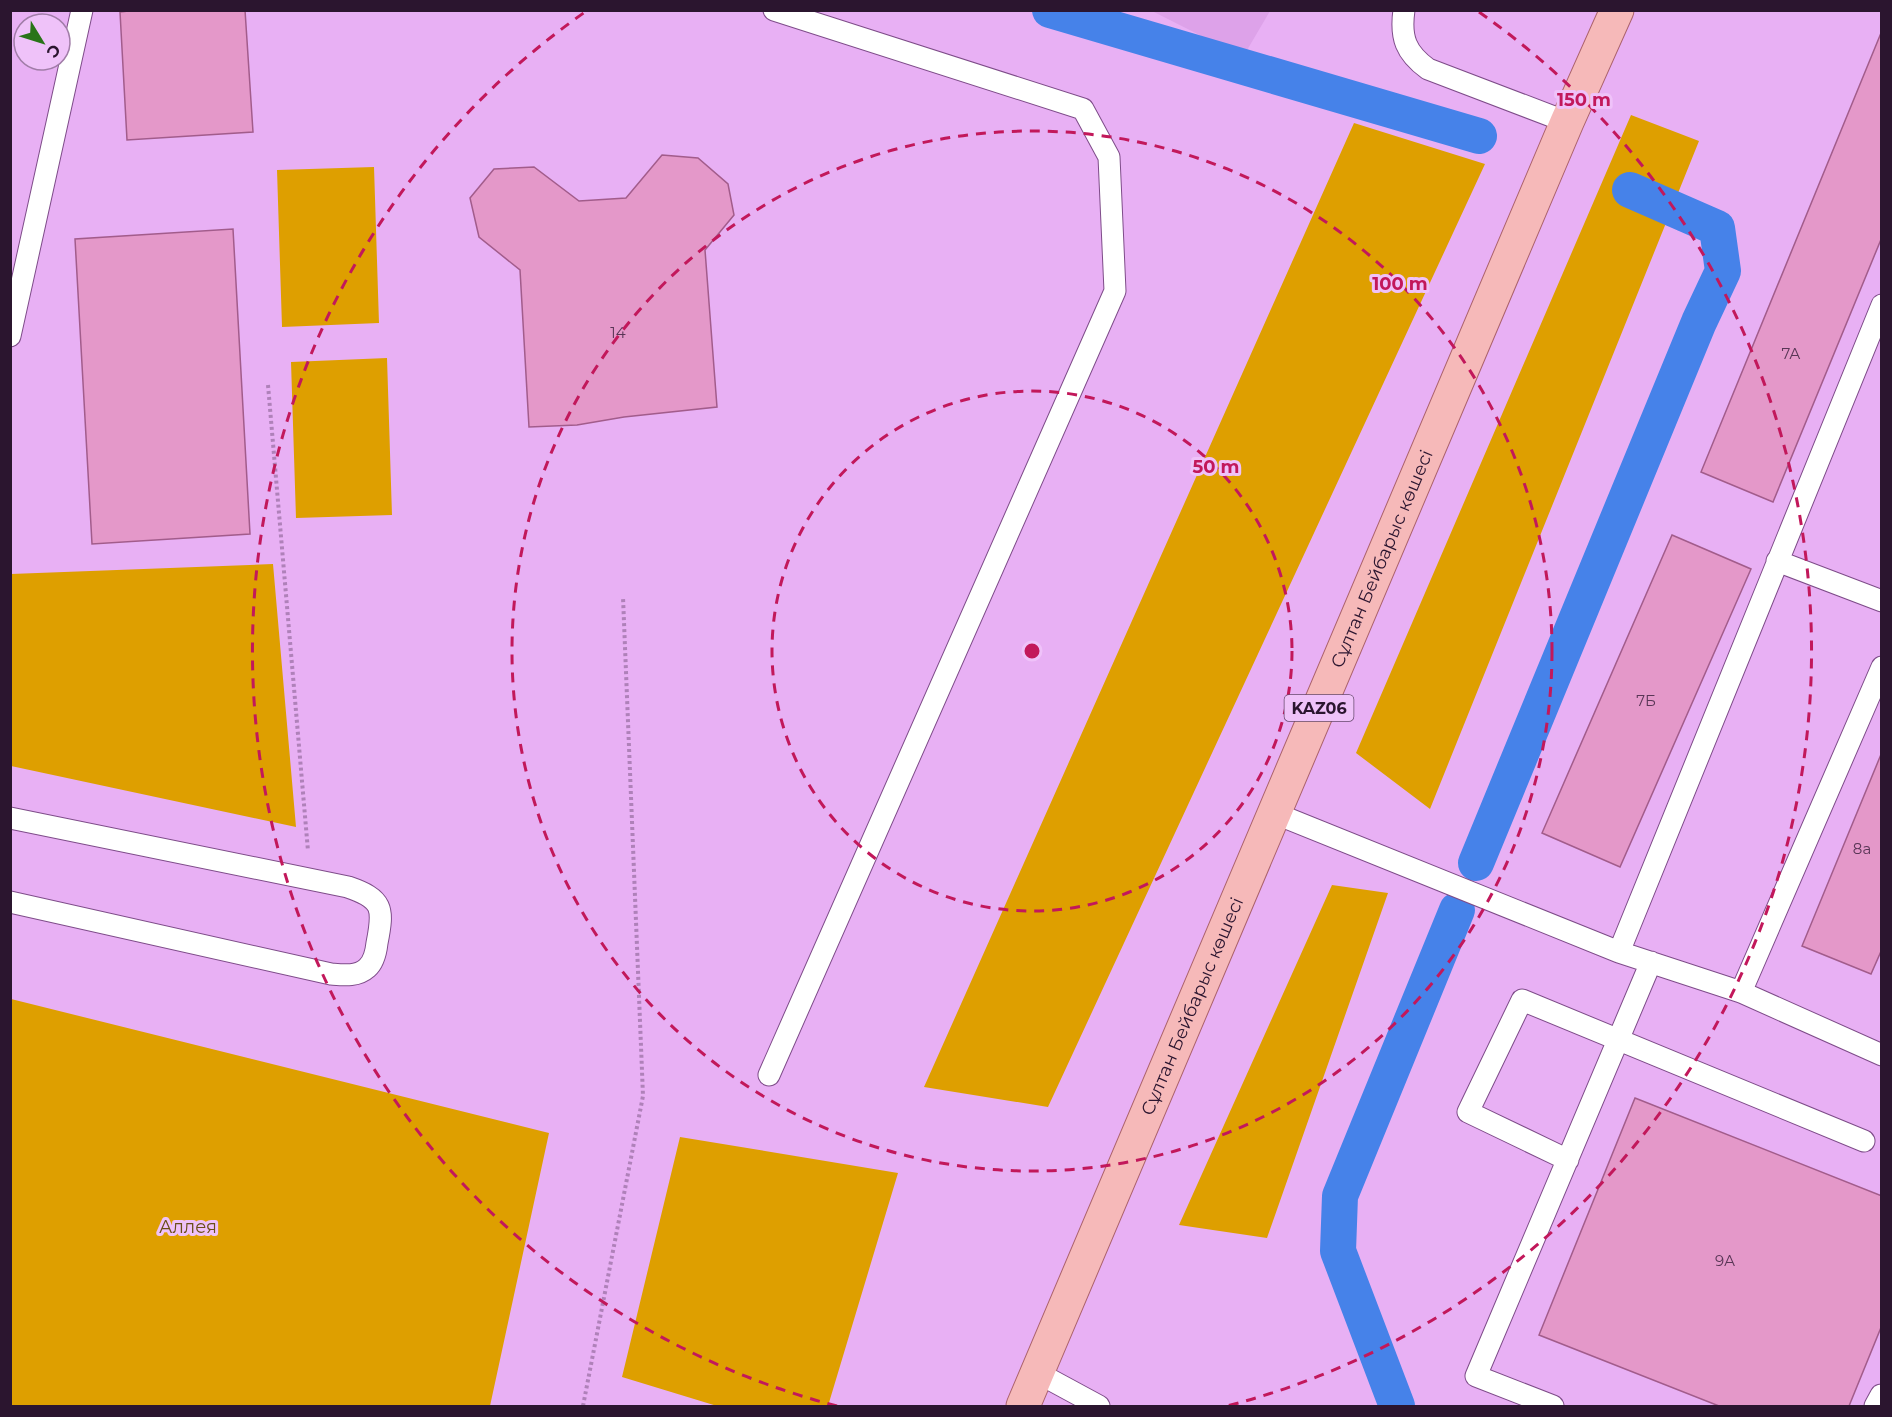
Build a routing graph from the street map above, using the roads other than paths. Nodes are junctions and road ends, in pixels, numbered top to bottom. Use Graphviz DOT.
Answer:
graph roads {
  1 [pos="82,10"];
  2 [pos="774,10"];
  3 [pos="1404,10"];
  4 [pos="1617,10"];
  5 [pos="1567,122"];
  6 [pos="1881,305"];
  7 [pos="10,336"];
  8 [pos="1777,561"];
  9 [pos="1881,601"];
  10 [pos="1881,667"];
  11 [pos="1274,813"];
  12 [pos="10,818"];
  13 [pos="10,902"];
  14 [pos="1619,952"];
  15 [pos="1651,962"];
  16 [pos="1741,992"];
  17 [pos="1619,1039"];
  18 [pos="1881,1054"];
  19 [pos="769,1075"];
  20 [pos="1864,1141"];
  21 [pos="1568,1160"];
  22 [pos="1038,1373"];
  23 [pos="1023,1407"];
  24 [pos="1099,1407"];
  25 [pos="1553,1407"];
  1 -- 7 [label="lane"];
  2 -- 19 [label="lane"];
  3 -- 5 [label="lane"];
  4 -- 5 [label="main road, Сұлтан Бейбарыс көшесі / KAZ06"];
  5 -- 11 [label="main road, Сұлтан Бейбарыс көшесі / KAZ06"];
  6 -- 8 [label="lane"];
  8 -- 9 [label="lane"];
  8 -- 14 [label="lane"];
  10 -- 16 [label="lane"];
  11 -- 14 [label="lane"];
  11 -- 22 [label="main road, Сұлтан Бейбарыс көшесі / KAZ06"];
  12 -- 13 [label="lane"];
  14 -- 15 [label="lane"];
  15 -- 16 [label="lane"];
  15 -- 17 [label="lane"];
  16 -- 18 [label="lane"];
  17 -- 20 [label="lane"];
  17 -- 21 [label="lane"];
  17 -- 21 [label="lane"];
  21 -- 25 [label="lane"];
  22 -- 23 [label="main road, Сұлтан Бейбарыс көшесі / KAZ06"];
  22 -- 24 [label="lane"];
}
